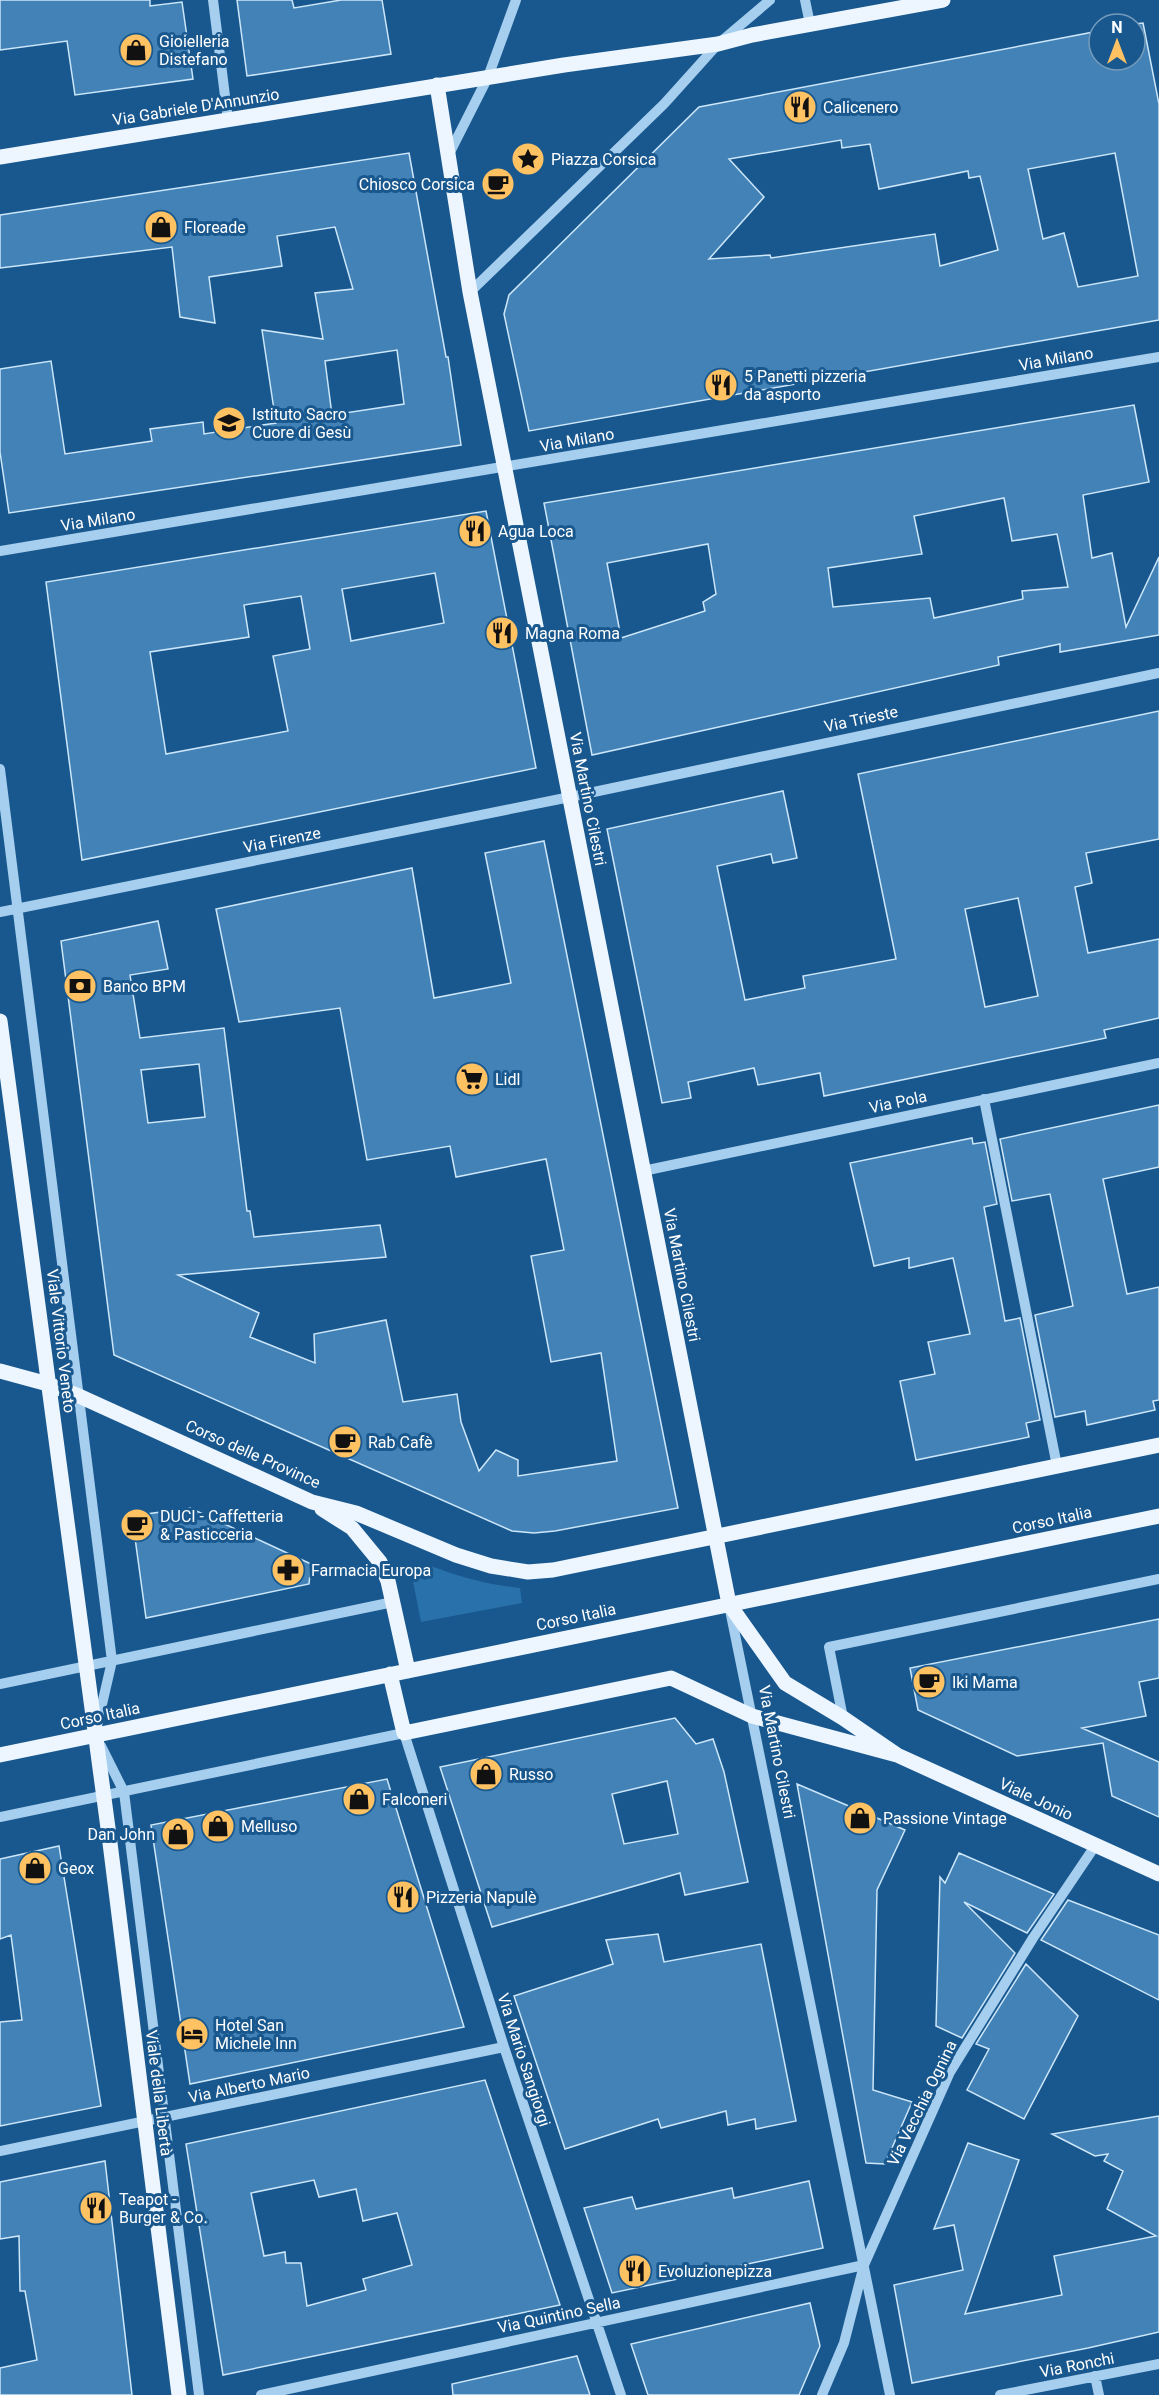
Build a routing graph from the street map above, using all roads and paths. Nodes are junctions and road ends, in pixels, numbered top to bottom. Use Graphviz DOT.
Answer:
graph roads {
  1 [pos="213,0"];
  2 [pos="516,0"];
  3 [pos="770,0"];
  4 [pos="805,0"];
  5 [pos="943,0"];
  6 [pos="810,24"];
  7 [pos="718,44"];
  8 [pos="488,77"];
  9 [pos="437,85"];
  10 [pos="228,120"];
  11 [pos="448,156"];
  12 [pos="0,157"];
  13 [pos="470,292"];
  14 [pos="1159,357"];
  15 [pos="505,468"];
  16 [pos="0,551"];
  17 [pos="1159,673"];
  18 [pos="0,769"];
  19 [pos="570,797"];
  20 [pos="18,909"];
  21 [pos="0,912"];
  22 [pos="0,1022"];
  23 [pos="1159,1063"];
  24 [pos="984,1100"];
  25 [pos="643,1171"];
  26 [pos="0,1371"];
  27 [pos="48,1384"];
  28 [pos="79,1396"];
  29 [pos="1159,1445"];
  30 [pos="1057,1466"];
  31 [pos="312,1502"];
  32 [pos="1159,1516"];
  33 [pos="715,1537"];
  34 [pos="1159,1579"];
  35 [pos="393,1602"];
  36 [pos="729,1604"];
  37 [pos="112,1660"];
  38 [pos="86,1666"];
  39 [pos="408,1671"];
  40 [pos="390,1674"];
  41 [pos="0,1684"];
  42 [pos="752,1716"];
  43 [pos="843,1718"];
  44 [pos="404,1733"];
  45 [pos="95,1735"];
  46 [pos="0,1755"];
  47 [pos="897,1755"];
  48 [pos="124,1792"];
  49 [pos="104,1796"];
  50 [pos="0,1817"];
  51 [pos="1095,1846"];
  52 [pos="1159,1874"];
  53 [pos="504,2047"];
  54 [pos="165,2118"];
  55 [pos="145,2121"];
  56 [pos="0,2151"];
  57 [pos="864,2265"];
  58 [pos="597,2322"];
  59 [pos="1159,2364"];
  60 [pos="1095,2376"];
  61 [pos="179,2395"];
  62 [pos="199,2395"];
  63 [pos="261,2395"];
  64 [pos="621,2395"];
  65 [pos="822,2395"];
  66 [pos="890,2395"];
  67 [pos="1000,2395"];
  68 [pos="1099,2395"];
  1 -- 10 [label="street"];
  2 -- 8 [label="street"];
  3 -- 7 [label="street"];
  4 -- 6 [label="street"];
  5 -- 6 [label="main road, Via Gabriele D'Annunzio"];
  6 -- 7 [label="main road, Via Gabriele D'Annunzio"];
  7 -- 8 [label="main road, Via Gabriele D'Annunzio"];
  7 -- 13 [label="street"];
  8 -- 9 [label="main road, Via Gabriele D'Annunzio"];
  8 -- 11 [label="street"];
  9 -- 10 [label="main road, Via Gabriele D'Annunzio"];
  9 -- 11 [label="main road, Via Martino Cilestri"];
  10 -- 12 [label="main road, Via Gabriele D'Annunzio"];
  11 -- 13 [label="main road, Via Martino Cilestri"];
  13 -- 15 [label="main road, Via Martino Cilestri"];
  14 -- 15 [label="street, Via Milano"];
  15 -- 16 [label="street, Via Milano"];
  15 -- 19 [label="main road, Via Martino Cilestri"];
  17 -- 19 [label="street, Via Trieste"];
  18 -- 20 [label="street"];
  19 -- 20 [label="street, Via Firenze"];
  19 -- 25 [label="main road, Via Martino Cilestri"];
  20 -- 21 [label="street, Via Firenze"];
  20 -- 28 [label="street"];
  22 -- 27 [label="main road, Viale Vittorio Veneto"];
  23 -- 24 [label="street, Via Pola"];
  24 -- 25 [label="street, Via Pola"];
  24 -- 30 [label="street"];
  25 -- 33 [label="main road, Via Martino Cilestri"];
  26 -- 27 [label="main road, Corso delle Province"];
  27 -- 28 [label="main road, Corso delle Province"];
  27 -- 38 [label="main road, Viale Vittorio Veneto"];
  28 -- 31 [label="main road, Corso delle Province"];
  28 -- 37 [label="street"];
  29 -- 30 [label="main road"];
  30 -- 33 [label="main road"];
  31 -- 33 [label="main road, Corso delle Province"];
  31 -- 35 [label="main road"];
  32 -- 36 [label="main road, Corso Italia"];
  33 -- 36 [label="main road, Via Martino Cilestri"];
  34 -- 43 [label="street"];
  35 -- 37 [label="street"];
  35 -- 39 [label="main road"];
  36 -- 39 [label="main road, Corso Italia"];
  36 -- 42 [label="street, Via Martino Cilestri"];
  36 -- 43 [label="main road"];
  37 -- 38 [label="street"];
  37 -- 45 [label="street"];
  38 -- 41 [label="street"];
  38 -- 45 [label="main road, Viale Vittorio Veneto"];
  39 -- 40 [label="main road, Corso Italia"];
  40 -- 44 [label="main road"];
  40 -- 45 [label="main road, Corso Italia"];
  42 -- 44 [label="main road"];
  42 -- 47 [label="main road"];
  42 -- 57 [label="street, Via Martino Cilestri"];
  43 -- 47 [label="main road"];
  44 -- 48 [label="street"];
  44 -- 53 [label="street, Via Mario Sangiorgi"];
  45 -- 46 [label="main road, Corso Italia"];
  45 -- 48 [label="street"];
  45 -- 49 [label="main road, Viale della Libertà"];
  47 -- 51 [label="main road, Viale Jonio"];
  48 -- 49 [label="street"];
  48 -- 54 [label="street"];
  49 -- 50 [label="street"];
  49 -- 55 [label="main road, Viale della Libertà"];
  51 -- 52 [label="main road, Viale Jonio"];
  51 -- 57 [label="street, Via Vecchia Ognina"];
  53 -- 54 [label="street, Via Alberto Mario"];
  53 -- 58 [label="street, Via Mario Sangiorgi"];
  54 -- 55 [label="street, Via Alberto Mario"];
  54 -- 62 [label="street"];
  55 -- 56 [label="street, Via Alberto Mario"];
  55 -- 61 [label="main road, Viale della Libertà"];
  57 -- 58 [label="street, Via Quintino Sella"];
  57 -- 65 [label="street, Via Vecchia Ognina"];
  57 -- 66 [label="street, Via Martino Cilestri"];
  58 -- 63 [label="street, Via Quintino Sella"];
  58 -- 64 [label="street, Via Mario Sangiorgi"];
  59 -- 60 [label="street, Via Ronchi"];
  60 -- 67 [label="street, Via Ronchi"];
  60 -- 68 [label="street"];
}
